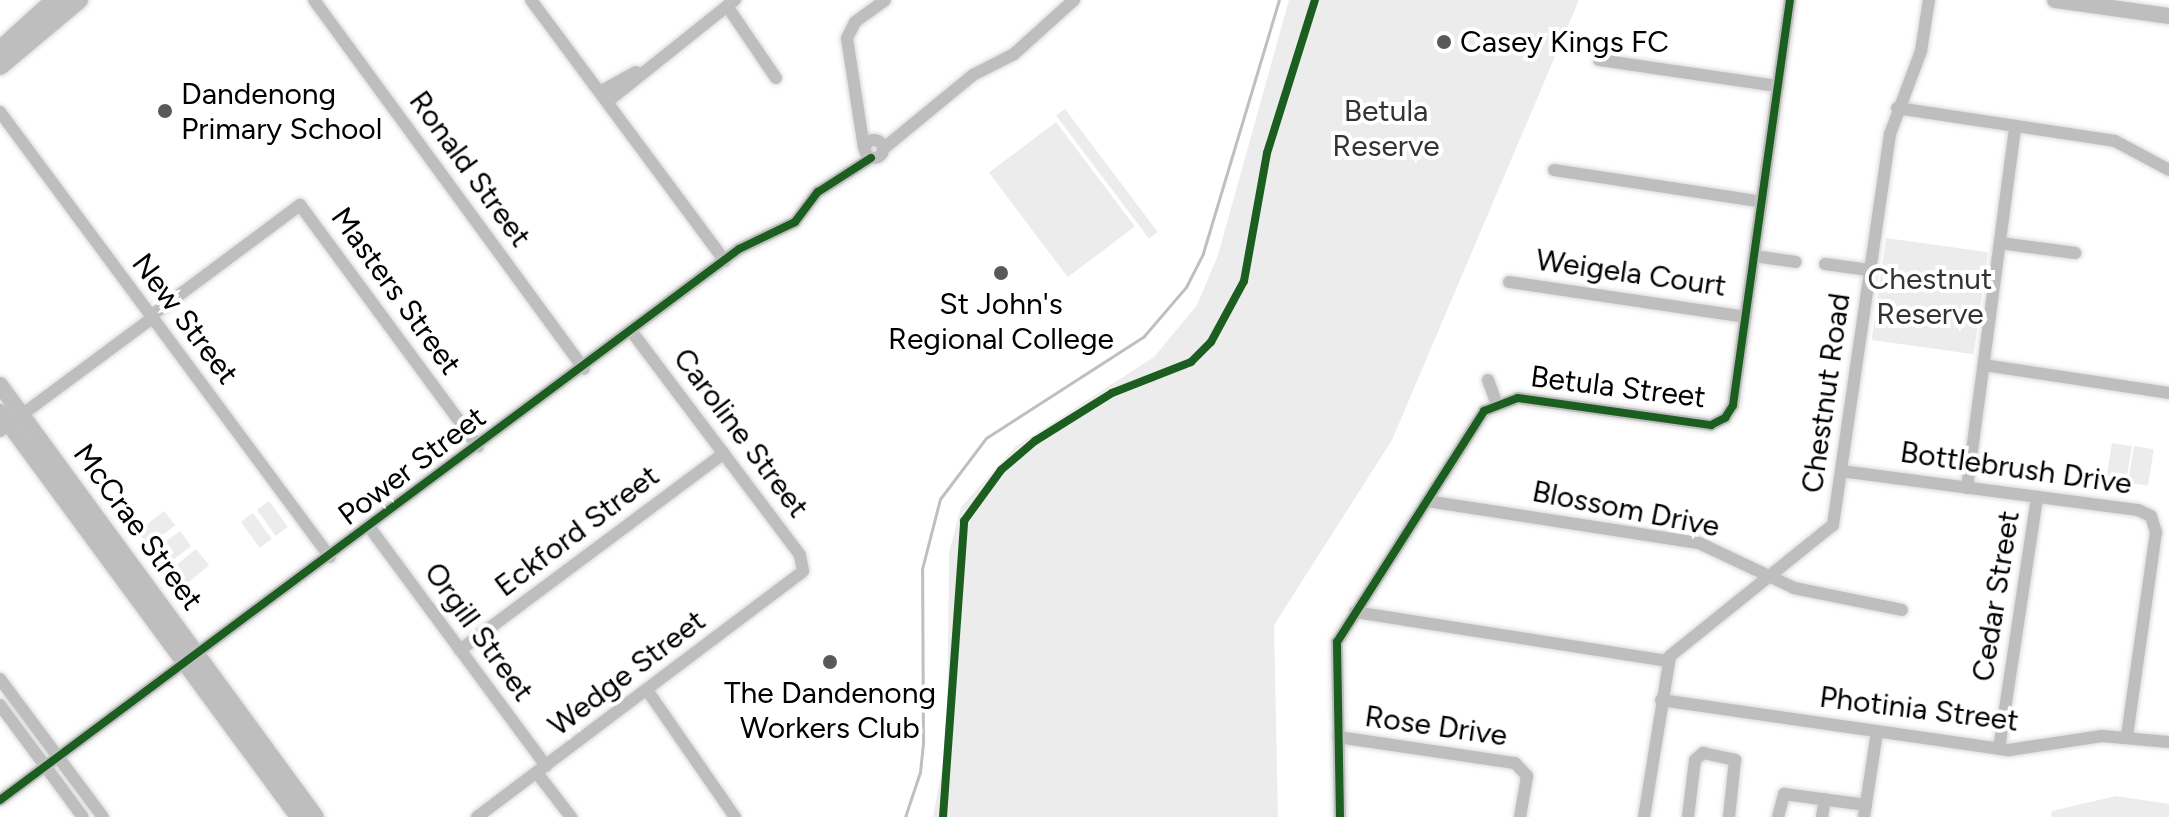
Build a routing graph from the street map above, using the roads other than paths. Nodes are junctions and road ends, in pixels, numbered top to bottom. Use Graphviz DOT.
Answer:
graph roads {
  1 [pos="55,0"];
  2 [pos="79,0"];
  3 [pos="314,0"];
  4 [pos="531,0"];
  5 [pos="885,0"];
  6 [pos="1074,0"];
  7 [pos="1790,0"];
  8 [pos="1929,0"];
  9 [pos="2055,0"];
  10 [pos="731,3"];
  11 [pos="2169,16"];
  12 [pos="0,50"];
  13 [pos="1599,60"];
  14 [pos="0,66"];
  15 [pos="776,78"];
  16 [pos="1778,86"];
  17 [pos="603,97"];
  18 [pos="1897,108"];
  19 [pos="0,112"];
  20 [pos="2015,126"];
  21 [pos="872,147"];
  22 [pos="1554,170"];
  23 [pos="2169,170"];
  24 [pos="1762,202"];
  25 [pos="2000,243"];
  26 [pos="2075,253"];
  27 [pos="1754,256"];
  28 [pos="725,261"];
  29 [pos="1796,262"];
  30 [pos="1825,264"];
  31 [pos="1870,270"];
  32 [pos="1509,282"];
  33 [pos="151,317"];
  34 [pos="1745,317"];
  35 [pos="632,332"];
  36 [pos="1984,365"];
  37 [pos="584,369"];
  38 [pos="1488,380"];
  39 [pos="0,385"];
  40 [pos="2169,393"];
  41 [pos="1496,402"];
  42 [pos="8,421"];
  43 [pos="478,446"];
  44 [pos="724,453"];
  45 [pos="1841,471"];
  46 [pos="1967,488"];
  47 [pos="2037,497"];
  48 [pos="1427,501"];
  49 [pos="370,528"];
  50 [pos="330,557"];
  51 [pos="804,568"];
  52 [pos="1770,576"];
  53 [pos="1902,610"];
  54 [pos="1355,612"];
  55 [pos="460,650"];
  56 [pos="192,659"];
  57 [pos="1667,661"];
  58 [pos="0,679"];
  59 [pos="647,690"];
  60 [pos="1661,700"];
  61 [pos="0,705"];
  62 [pos="1877,732"];
  63 [pos="2127,736"];
  64 [pos="1338,737"];
  65 [pos="2169,742"];
  66 [pos="1999,749"];
  67 [pos="58,757"];
  68 [pos="46,767"];
  69 [pos="542,770"];
  70 [pos="1825,799"];
  71 [pos="0,800"];
  72 [pos="1865,811"];
  73 [pos="83,817"];
  74 [pos="103,817"];
  75 [pos="298,817"];
  76 [pos="316,817"];
  77 [pos="477,817"];
  78 [pos="571,817"];
  79 [pos="735,817"];
  80 [pos="1340,817"];
  81 [pos="1520,817"];
  82 [pos="1644,817"];
  83 [pos="1688,817"];
  84 [pos="1729,817"];
  85 [pos="1778,817"];
  86 [pos="1822,817"];
  1 -- 12 [label="highway"];
  2 -- 14 [label="highway"];
  3 -- 37 [label="street, Ronald Street"];
  4 -- 17 [label="street"];
  5 -- 21 [label="street"];
  6 -- 21 [label="street, Power Street"];
  7 -- 16 [label="street, Betula Street"];
  8 -- 18 [label="street, Chestnut Road"];
  9 -- 11 [label="main road"];
  10 -- 15 [label="street"];
  10 -- 17 [label="street"];
  13 -- 16 [label="street"];
  16 -- 24 [label="street, Betula Street"];
  17 -- 28 [label="street"];
  18 -- 20 [label="street"];
  18 -- 31 [label="street, Chestnut Road"];
  19 -- 33 [label="street, New Street"];
  20 -- 23 [label="street"];
  20 -- 25 [label="street"];
  21 -- 28 [label="street, Power Street"];
  22 -- 24 [label="street"];
  24 -- 27 [label="street, Betula Street"];
  25 -- 26 [label="street"];
  25 -- 36 [label="street"];
  27 -- 29 [label="street"];
  27 -- 34 [label="street, Betula Street"];
  28 -- 35 [label="street, Power Street"];
  30 -- 31 [label="street"];
  31 -- 45 [label="street, Chestnut Road"];
  32 -- 34 [label="street, Weigela Court"];
  33 -- 42 [label="street"];
  33 -- 43 [label="street, Masters Street"];
  33 -- 50 [label="street, New Street"];
  34 -- 41 [label="street, Betula Street"];
  35 -- 37 [label="street, Power Street"];
  35 -- 44 [label="street, Caroline Street"];
  36 -- 40 [label="street"];
  36 -- 46 [label="street"];
  37 -- 43 [label="street, Power Street"];
  38 -- 41 [label="street, Betula Street"];
  39 -- 42 [label="main road, McCrae Street"];
  41 -- 48 [label="street, Betula Street"];
  42 -- 56 [label="main road, McCrae Street"];
  43 -- 49 [label="street, Power Street"];
  44 -- 51 [label="street, Caroline Street"];
  44 -- 55 [label="street, Eckford Street"];
  45 -- 46 [label="street, Bottlebrush Drive"];
  45 -- 52 [label="street, Chestnut Road"];
  46 -- 47 [label="street, Bottlebrush Drive"];
  47 -- 63 [label="street, Bottlebrush Drive"];
  47 -- 66 [label="street, Cedar Street"];
  48 -- 52 [label="street, Blossom Drive"];
  48 -- 54 [label="street, Betula Street"];
  49 -- 50 [label="street, Power Street"];
  49 -- 55 [label="street, Orgill Street"];
  50 -- 56 [label="street, Power Street"];
  51 -- 59 [label="street, Wedge Street"];
  52 -- 53 [label="street, Blossom Drive"];
  52 -- 57 [label="street, Chestnut Road"];
  54 -- 57 [label="street"];
  54 -- 64 [label="street, Betula Street"];
  55 -- 69 [label="street, Orgill Street"];
  56 -- 67 [label="street, Power Street"];
  56 -- 75 [label="main road, McCrae Street"];
  56 -- 76 [label="main road, McCrae Street"];
  57 -- 60 [label="street"];
  58 -- 67 [label="street"];
  59 -- 69 [label="street, Wedge Street"];
  59 -- 79 [label="street"];
  60 -- 62 [label="street, Photinia Street"];
  60 -- 82 [label="street"];
  61 -- 68 [label="street"];
  62 -- 66 [label="street, Photinia Street"];
  62 -- 72 [label="street"];
  63 -- 65 [label="street, Photinia Street"];
  63 -- 66 [label="street, Photinia Street"];
  64 -- 80 [label="street, Betula Street"];
  64 -- 81 [label="street, Rose Drive"];
  67 -- 68 [label="street, Power Street"];
  67 -- 74 [label="street"];
  68 -- 71 [label="street, Power Street"];
  68 -- 73 [label="street"];
  69 -- 77 [label="street, Wedge Street"];
  69 -- 78 [label="street, Orgill Street"];
  70 -- 72 [label="street"];
  70 -- 85 [label="street"];
  70 -- 86 [label="street"];
  83 -- 84 [label="street"];
}
